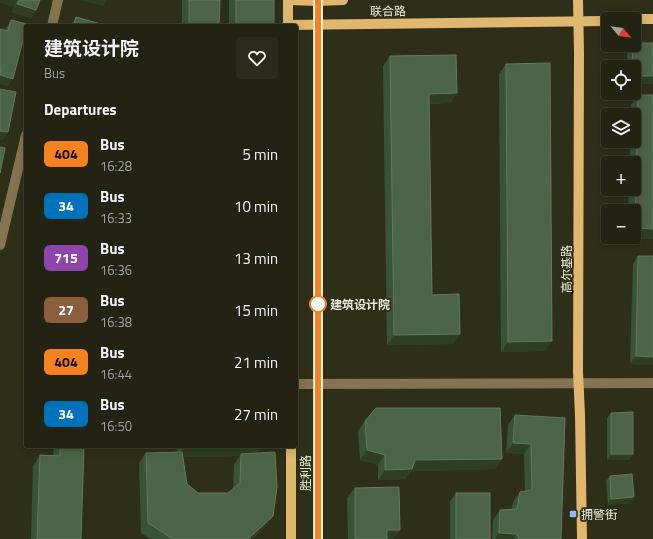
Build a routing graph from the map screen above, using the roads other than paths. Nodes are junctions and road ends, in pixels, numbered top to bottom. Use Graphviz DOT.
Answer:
graph roads {
  1 [pos="58,0"];
  2 [pos="288,0"];
  3 [pos="343,0"];
  4 [pos="578,0"];
  5 [pos="318,1"];
  6 [pos="641,19"];
  7 [pos="653,19"];
  8 [pos="578,21"];
  9 [pos="601,21"];
  10 [pos="52,24"];
  11 [pos="288,24"];
  12 [pos="318,25"];
  13 [pos="298,26"];
  14 [pos="24,143"];
  15 [pos="0,245"];
  16 [pos="318,383"];
  17 [pos="653,383"];
  18 [pos="298,384"];
  19 [pos="579,384"];
  20 [pos="291,448"];
  21 [pos="291,539"];
  22 [pos="318,539"];
  23 [pos="582,539"];
  1 -- 10 [label="street"];
  2 -- 5 [label="main road"];
  2 -- 11 [label="main road"];
  3 -- 5 [label="main road"];
  4 -- 8 [label="main road, 高尔基路"];
  5 -- 12 [label="main road, 胜利路"];
  6 -- 7 [label="main road"];
  8 -- 9 [label="main road, 联合路"];
  8 -- 12 [label="main road, 联合路"];
  8 -- 19 [label="main road, 高尔基路"];
  12 -- 13 [label="main road, 联合路"];
  12 -- 16 [label="main road, 胜利路"];
  14 -- 15 [label="street"];
  16 -- 18 [label="street"];
  16 -- 19 [label="street"];
  16 -- 22 [label="main road, 胜利路"];
  17 -- 19 [label="street"];
  19 -- 23 [label="main road, 高尔基路"];
  20 -- 21 [label="main road, 胜利路"];
}
